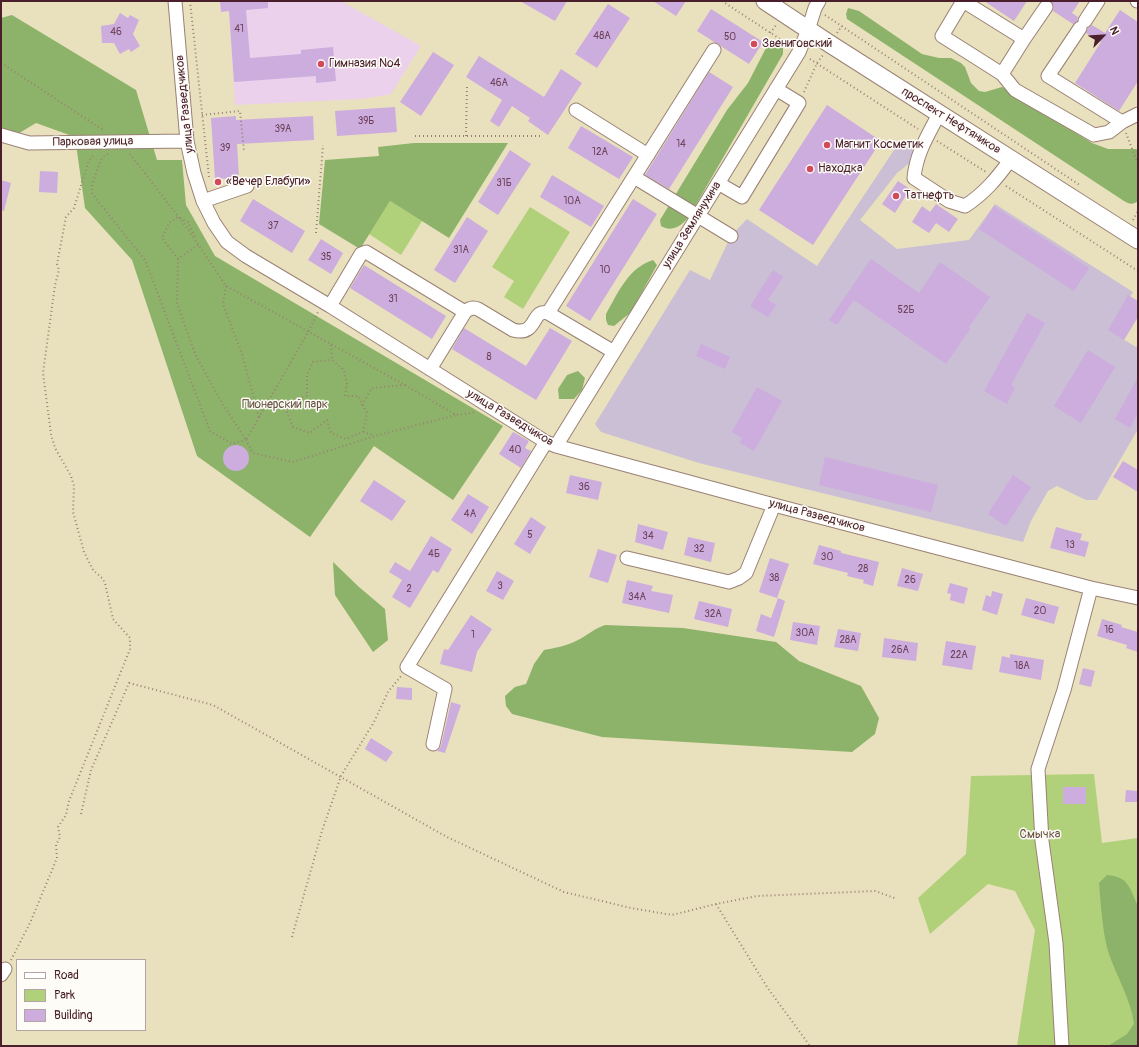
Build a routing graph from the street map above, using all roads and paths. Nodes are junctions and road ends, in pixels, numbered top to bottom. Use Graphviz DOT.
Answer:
graph roads {
  1 [pos="175,1"];
  2 [pos="190,1"];
  3 [pos="765,1"];
  4 [pos="1098,1"];
  5 [pos="817,4"];
  6 [pos="1046,7"];
  7 [pos="842,26"];
  8 [pos="808,30"];
  9 [pos="1024,39"];
  10 [pos="830,44"];
  11 [pos="714,50"];
  12 [pos="1,63"];
  13 [pos="1002,74"];
  14 [pos="467,86"];
  15 [pos="776,89"];
  16 [pos="799,103"];
  17 [pos="576,110"];
  18 [pos="939,114"];
  19 [pos="1138,114"];
  20 [pos="202,115"];
  21 [pos="1122,122"];
  22 [pos="1,135"];
  23 [pos="415,136"];
  24 [pos="466,136"];
  25 [pos="542,136"];
  26 [pos="187,141"];
  27 [pos="113,145"];
  28 [pos="323,145"];
  29 [pos="244,151"];
  30 [pos="648,155"];
  31 [pos="1011,159"];
  32 [pos="1138,164"];
  33 [pos="634,177"];
  34 [pos="718,183"];
  35 [pos="247,186"];
  36 [pos="1086,189"];
  37 [pos="216,197"];
  38 [pos="203,201"];
  39 [pos="1138,211"];
  40 [pos="697,216"];
  41 [pos="178,217"];
  42 [pos="1138,224"];
  43 [pos="316,233"];
  44 [pos="730,236"];
  45 [pos="1138,240"];
  46 [pos="198,245"];
  47 [pos="178,259"];
  48 [pos="226,286"];
  49 [pos="326,304"];
  50 [pos="465,312"];
  51 [pos="548,313"];
  52 [pos="308,332"];
  53 [pos="330,345"];
  54 [pos="614,352"];
  55 [pos="332,360"];
  56 [pos="430,369"];
  57 [pos="405,384"];
  58 [pos="362,405"];
  59 [pos="495,410"];
  60 [pos="456,415"];
  61 [pos="260,417"];
  62 [pos="363,432"];
  63 [pos="375,436"];
  64 [pos="246,440"];
  65 [pos="551,444"];
  66 [pos="774,505"];
  67 [pos="627,558"];
  68 [pos="1091,588"];
  69 [pos="1138,598"];
  70 [pos="407,667"];
  71 [pos="433,744"];
  72 [pos="341,776"];
  73 [pos="81,814"];
  74 [pos="897,899"];
  75 [pos="716,904"];
  76 [pos="292,937"];
  77 [pos="3,972"];
  78 [pos="810,1046"];
  79 [pos="1062,1046"];
  1 -- 26 [label="street, улица Разведчиков"];
  2 -- 20 [label="path"];
  3 -- 8 [label="main road, проспект Нефтяников"];
  4 -- 21 [label="street"];
  5 -- 7 [label="path"];
  5 -- 8 [label="street, улица Землянухина"];
  6 -- 9 [label="street"];
  7 -- 10 [label="path"];
  7 -- 36 [label="path"];
  8 -- 10 [label="main road, проспект Нефтяников"];
  8 -- 15 [label="street, улица Землянухина"];
  9 -- 13 [label="street"];
  9 -- 13 [label="street"];
  10 -- 16 [label="path"];
  10 -- 18 [label="main road, проспект Нефтяников"];
  11 -- 30 [label="street"];
  12 -- 27 [label="path"];
  13 -- 21 [label="street"];
  14 -- 24 [label="path"];
  15 -- 16 [label="street"];
  15 -- 34 [label="street, улица Землянухина"];
  16 -- 34 [label="street"];
  17 -- 30 [label="street"];
  18 -- 31 [label="main road, проспект Нефтяников"];
  18 -- 31 [label="street"];
  19 -- 21 [label="street"];
  20 -- 29 [label="path"];
  20 -- 37 [label="path"];
  21 -- 32 [label="path"];
  22 -- 27 [label="street, Парковая улица"];
  23 -- 24 [label="path"];
  24 -- 25 [label="path"];
  26 -- 27 [label="street, Парковая улица"];
  26 -- 38 [label="street, улица Разведчиков"];
  27 -- 41 [label="path"];
  27 -- 64 [label="path"];
  27 -- 77 [label="path"];
  28 -- 43 [label="path"];
  30 -- 33 [label="street"];
  31 -- 45 [label="main road, проспект Нефтяников"];
  33 -- 40 [label="street"];
  33 -- 51 [label="street"];
  34 -- 40 [label="street, улица Землянухина"];
  35 -- 37 [label="street"];
  37 -- 38 [label="street"];
  38 -- 49 [label="street, улица Разведчиков"];
  39 -- 42 [label="path"];
  40 -- 44 [label="street"];
  40 -- 54 [label="street, улица Землянухина"];
  41 -- 46 [label="path"];
  41 -- 46 [label="path"];
  41 -- 47 [label="path"];
  46 -- 47 [label="path"];
  46 -- 48 [label="path"];
  47 -- 64 [label="path"];
  48 -- 52 [label="path"];
  48 -- 61 [label="path"];
  49 -- 50 [label="street"];
  49 -- 52 [label="path"];
  49 -- 56 [label="street, улица Разведчиков"];
  50 -- 51 [label="street"];
  50 -- 56 [label="street"];
  51 -- 54 [label="street"];
  52 -- 53 [label="path"];
  52 -- 61 [label="path"];
  53 -- 55 [label="path"];
  53 -- 57 [label="path"];
  54 -- 65 [label="street, улица Землянухина"];
  55 -- 58 [label="path"];
  55 -- 62 [label="path"];
  56 -- 59 [label="street, улица Разведчиков"];
  57 -- 58 [label="path"];
  57 -- 60 [label="path"];
  58 -- 62 [label="path"];
  59 -- 60 [label="path"];
  59 -- 65 [label="street, улица Разведчиков"];
  60 -- 63 [label="path"];
  61 -- 64 [label="path"];
  62 -- 63 [label="path"];
  63 -- 64 [label="path"];
  65 -- 66 [label="street, улица Разведчиков"];
  65 -- 70 [label="street, улица Землянухина"];
  66 -- 67 [label="street"];
  66 -- 68 [label="street, улица Разведчиков"];
  68 -- 69 [label="street, улица Разведчиков"];
  68 -- 79 [label="street"];
  70 -- 71 [label="street"];
  70 -- 72 [label="path"];
  72 -- 73 [label="path"];
  72 -- 75 [label="path"];
  72 -- 76 [label="path"];
  74 -- 75 [label="path"];
  75 -- 78 [label="path"];
}
